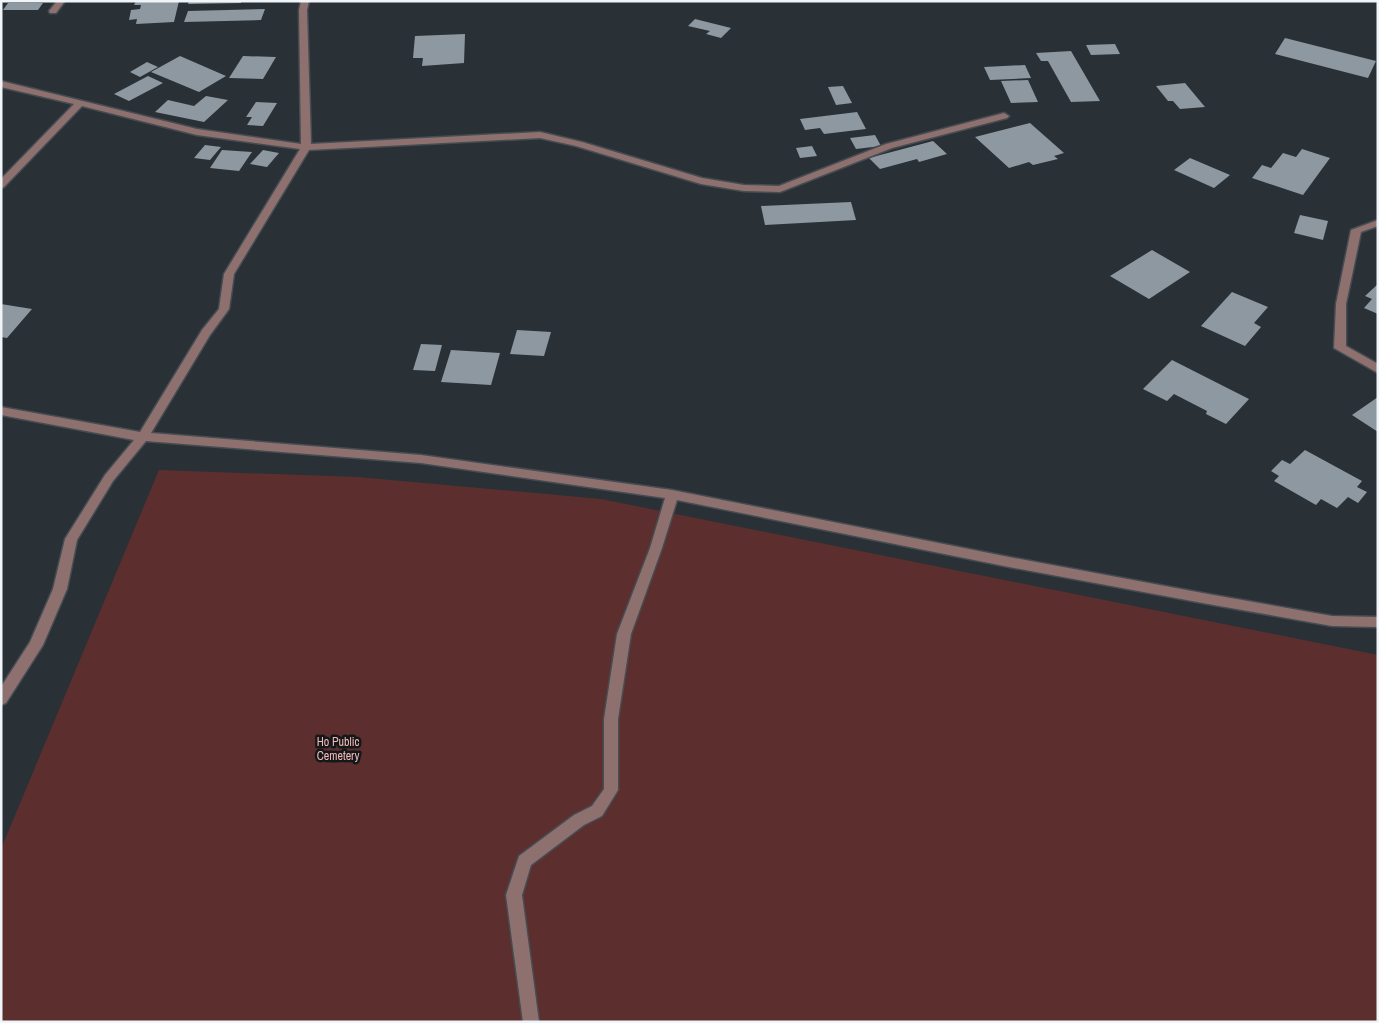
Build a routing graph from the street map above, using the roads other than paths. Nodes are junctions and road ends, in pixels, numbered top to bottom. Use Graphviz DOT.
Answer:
graph roads {
  1 [pos="61,1"];
  2 [pos="305,1"];
  3 [pos="53,12"];
  4 [pos="1,84"];
  5 [pos="80,103"];
  6 [pos="1004,116"];
  7 [pos="306,147"];
  8 [pos="1,185"];
  9 [pos="1378,223"];
  10 [pos="1378,369"];
  11 [pos="1,411"];
  12 [pos="144,437"];
  13 [pos="672,495"];
  14 [pos="1378,622"];
  15 [pos="1,699"];
  16 [pos="531,1022"];
  1 -- 3 [label="street"];
  2 -- 7 [label="street"];
  4 -- 5 [label="street"];
  5 -- 7 [label="street"];
  5 -- 8 [label="street"];
  6 -- 7 [label="street"];
  7 -- 12 [label="street"];
  9 -- 10 [label="street"];
  11 -- 12 [label="street"];
  12 -- 13 [label="street"];
  12 -- 15 [label="street"];
  13 -- 14 [label="street"];
  13 -- 16 [label="street"];
}
